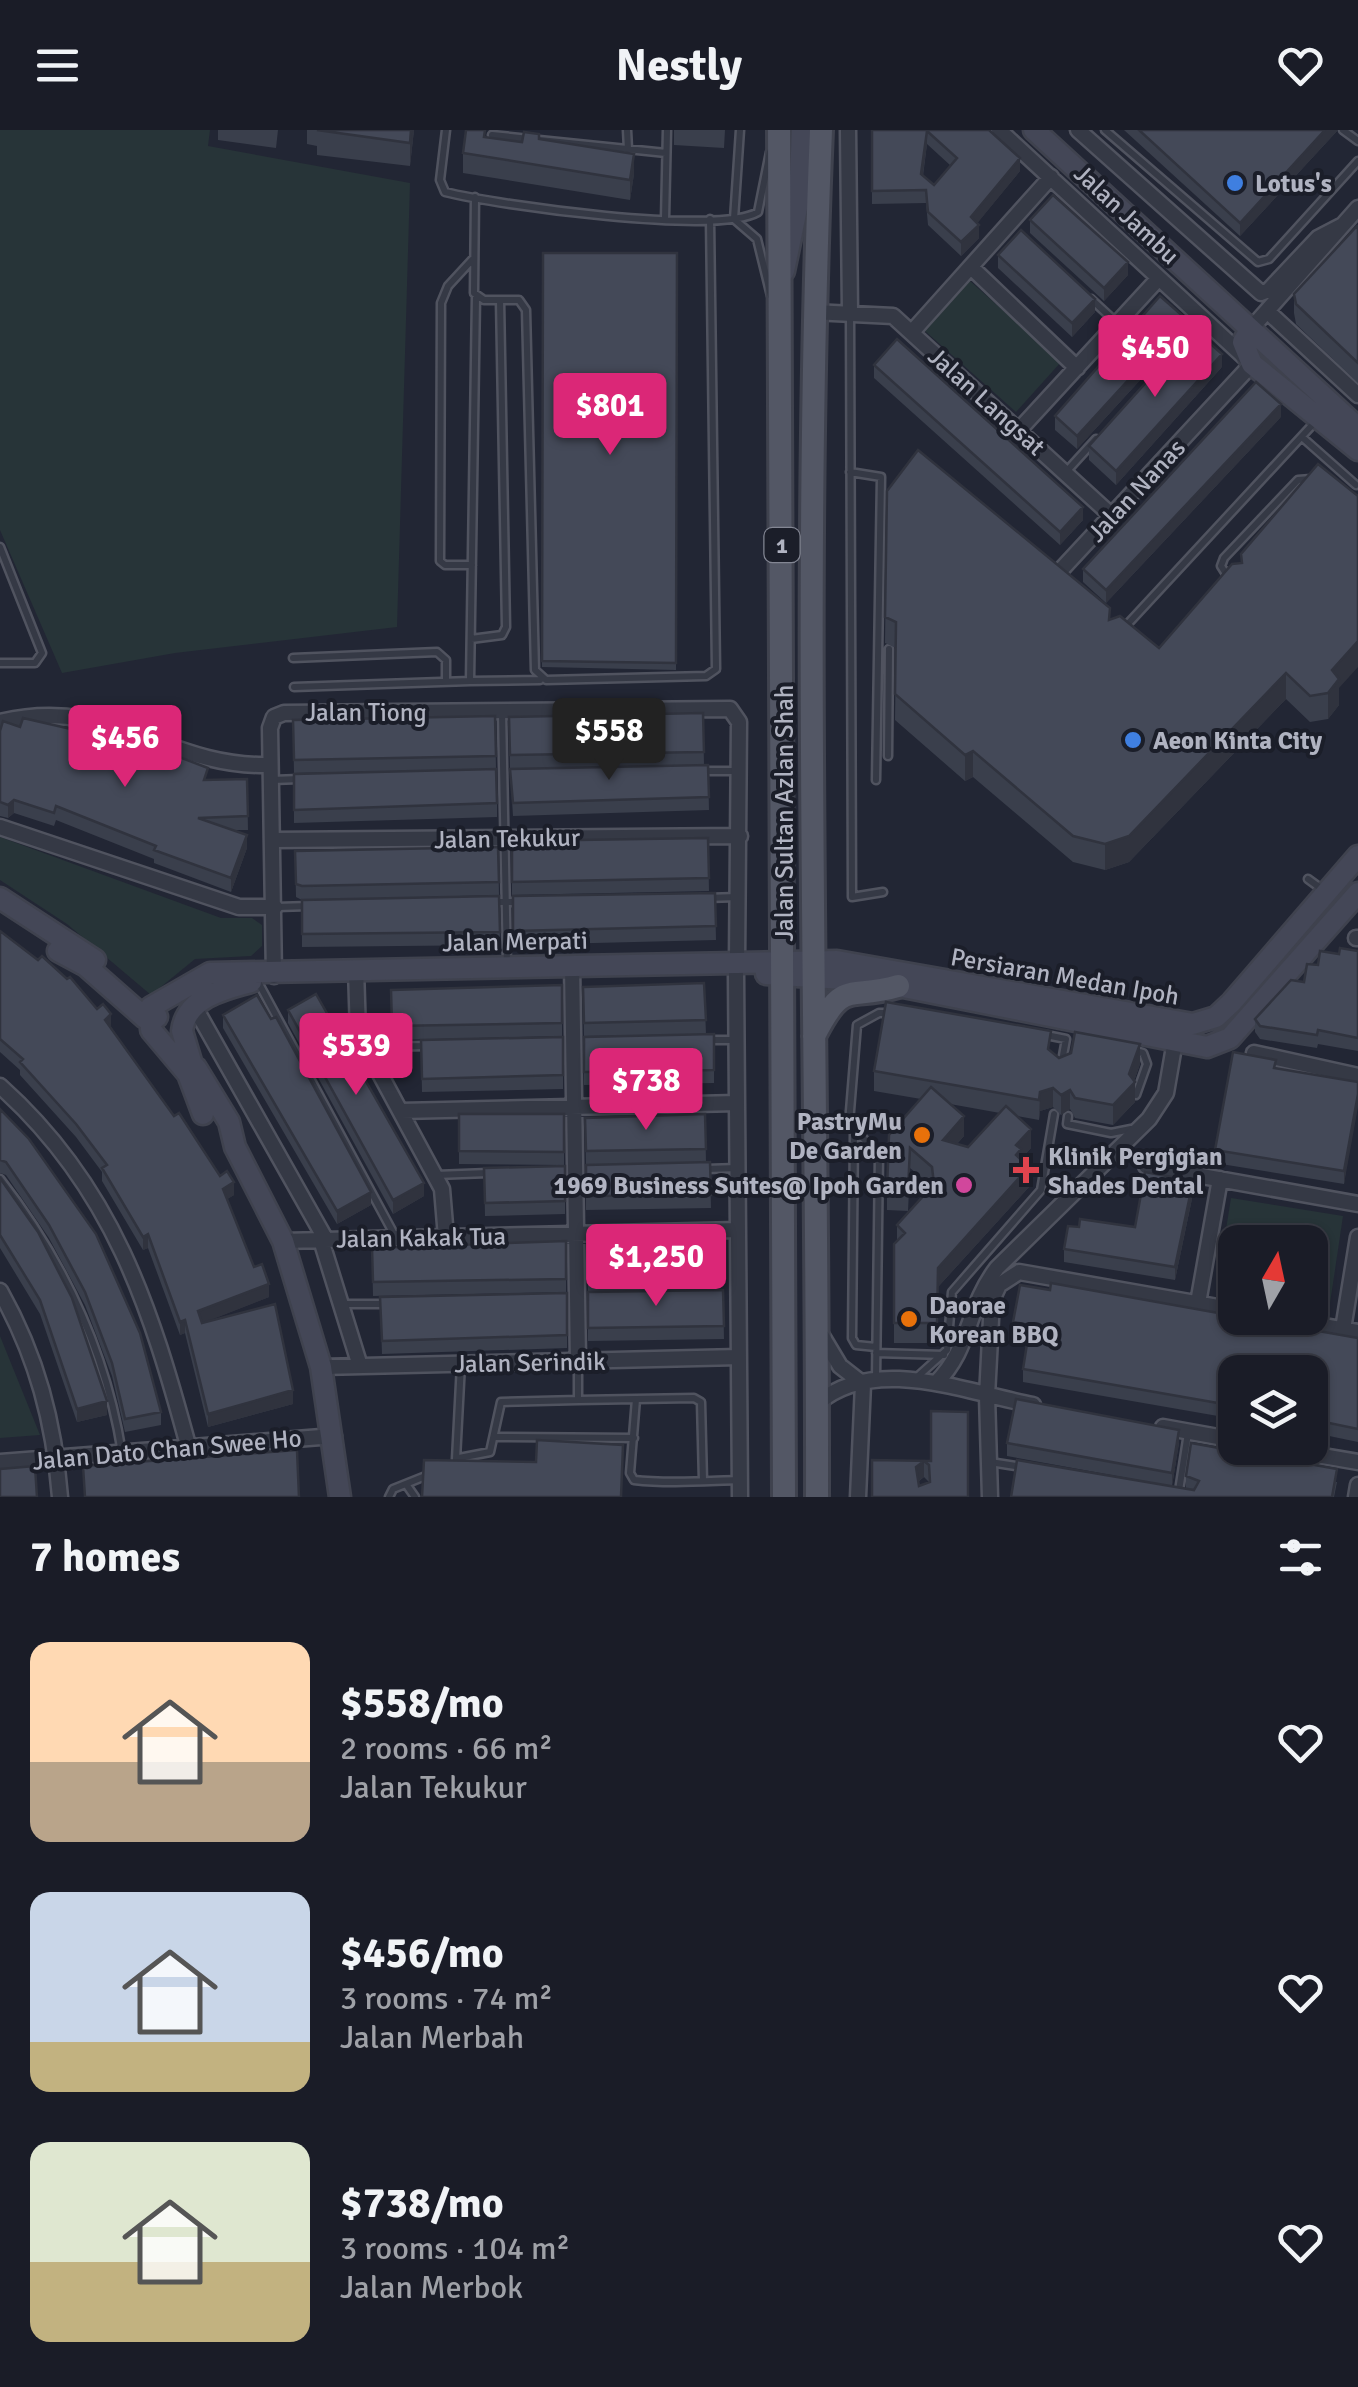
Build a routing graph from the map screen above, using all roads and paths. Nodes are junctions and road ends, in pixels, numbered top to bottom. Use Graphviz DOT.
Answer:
graph roads {
  1 [pos="446,130"];
  2 [pos="627,130"];
  3 [pos="667,130"];
  4 [pos="740,130"];
  5 [pos="821,130"];
  6 [pos="848,130"];
  7 [pos="999,130"];
  8 [pos="1078,130"];
  9 [pos="1105,130"];
  10 [pos="1342,130"];
  11 [pos="786,131"];
  12 [pos="1041,132"];
  13 [pos="492,134"];
  14 [pos="1358,141"];
  15 [pos="628,149"];
  16 [pos="666,153"];
  17 [pos="1358,161"];
  18 [pos="1051,177"];
  19 [pos="475,197"];
  20 [pos="1353,218"];
  21 [pos="665,219"];
  22 [pos="710,219"];
  23 [pos="734,220"];
  24 [pos="1009,224"];
  25 [pos="1023,236"];
  26 [pos="1233,240"];
  27 [pos="1220,257"];
  28 [pos="473,259"];
  29 [pos="1175,260"];
  30 [pos="971,267"];
  31 [pos="1159,278"];
  32 [pos="1077,286"];
  33 [pos="476,297"];
  34 [pos="500,300"];
  35 [pos="1267,311"];
  36 [pos="813,312"];
  37 [pos="850,312"];
  38 [pos="1205,320"];
  39 [pos="781,321"];
  40 [pos="1118,324"];
  41 [pos="1250,330"];
  42 [pos="912,332"];
  43 [pos="1192,334"];
  44 [pos="1252,364"];
  45 [pos="1076,368"];
  46 [pos="1358,395"];
  47 [pos="1318,418"];
  48 [pos="1358,428"];
  49 [pos="1019,430"];
  50 [pos="1104,431"];
  51 [pos="1304,438"];
  52 [pos="1358,450"];
  53 [pos="850,472"];
  54 [pos="1066,472"];
  55 [pos="1319,481"];
  56 [pos="1356,485"];
  57 [pos="1112,516"];
  58 [pos="0,547"];
  59 [pos="472,564"];
  60 [pos="1060,571"];
  61 [pos="1236,585"];
  62 [pos="471,639"];
  63 [pos="1113,640"];
  64 [pos="889,649"];
  65 [pos="293,658"];
  66 [pos="0,662"];
  67 [pos="446,680"];
  68 [pos="542,680"];
  69 [pos="470,681"];
  70 [pos="294,688"];
  71 [pos="502,712"];
  72 [pos="0,722"];
  73 [pos="888,756"];
  74 [pos="740,771"];
  75 [pos="271,772"];
  76 [pos="700,772"];
  77 [pos="503,775"];
  78 [pos="523,775"];
  79 [pos="484,776"];
  80 [pos="310,779"];
  81 [pos="876,780"];
  82 [pos="0,827"];
  83 [pos="740,836"];
  84 [pos="504,838"];
  85 [pos="274,840"];
  86 [pos="1358,856"];
  87 [pos="1308,879"];
  88 [pos="884,892"];
  89 [pos="1326,893"];
  90 [pos="1358,893"];
  91 [pos="738,897"];
  92 [pos="0,898"];
  93 [pos="699,898"];
  94 [pos="486,902"];
  95 [pos="506,902"];
  96 [pos="525,902"];
  97 [pos="314,906"];
  98 [pos="275,907"];
  99 [pos="28,918"];
  100 [pos="58,951"];
  101 [pos="783,967"];
  102 [pos="811,967"];
  103 [pos="737,968"];
  104 [pos="572,971"];
  105 [pos="507,972"];
  106 [pos="356,974"];
  107 [pos="264,979"];
  108 [pos="898,986"];
  109 [pos="1272,992"];
  110 [pos="194,1006"];
  111 [pos="153,1014"];
  112 [pos="904,1015"];
  113 [pos="1043,1034"];
  114 [pos="1066,1039"];
  115 [pos="700,1040"];
  116 [pos="737,1040"];
  117 [pos="1176,1041"];
  118 [pos="811,1042"];
  119 [pos="1085,1042"];
  120 [pos="573,1043"];
  121 [pos="591,1043"];
  122 [pos="554,1044"];
  123 [pos="441,1046"];
  124 [pos="366,1047"];
  125 [pos="1122,1049"];
  126 [pos="1254,1053"];
  127 [pos="192,1060"];
  128 [pos="1060,1070"];
  129 [pos="1358,1076"];
  130 [pos="0,1086"];
  131 [pos="1136,1096"];
  132 [pos="737,1103"];
  133 [pos="574,1107"];
  134 [pos="401,1111"];
  135 [pos="204,1114"];
  136 [pos="1149,1119"];
  137 [pos="854,1132"];
  138 [pos="234,1148"];
  139 [pos="1146,1166"];
  140 [pos="738,1168"];
  141 [pos="702,1169"];
  142 [pos="593,1171"];
  143 [pos="557,1172"];
  144 [pos="575,1172"];
  145 [pos="504,1173"];
  146 [pos="434,1175"];
  147 [pos="0,1179"];
  148 [pos="1220,1180"];
  149 [pos="1358,1204"];
  150 [pos="738,1230"];
  151 [pos="576,1234"];
  152 [pos="446,1237"];
  153 [pos="1358,1237"];
  154 [pos="396,1238"];
  155 [pos="323,1240"];
  156 [pos="283,1241"];
  157 [pos="0,1291"];
  158 [pos="721,1296"];
  159 [pos="738,1296"];
  160 [pos="577,1300"];
  161 [pos="595,1300"];
  162 [pos="557,1301"];
  163 [pos="1198,1303"];
  164 [pos="341,1304"];
  165 [pos="400,1304"];
  166 [pos="1218,1307"];
  167 [pos="817,1321"];
  168 [pos="1350,1330"];
  169 [pos="876,1350"];
  170 [pos="944,1356"];
  171 [pos="739,1357"];
  172 [pos="578,1360"];
  173 [pos="461,1364"];
  174 [pos="321,1366"];
  175 [pos="360,1366"];
  176 [pos="869,1381"];
  177 [pos="910,1382"];
  178 [pos="936,1383"];
  179 [pos="987,1396"];
  180 [pos="636,1399"];
  181 [pos="578,1400"];
  182 [pos="818,1402"];
  183 [pos="1042,1406"];
  184 [pos="1152,1426"];
  185 [pos="1189,1432"];
  186 [pos="334,1436"];
  187 [pos="1218,1437"];
  188 [pos="496,1438"];
  189 [pos="634,1438"];
  190 [pos="188,1449"];
  191 [pos="123,1454"];
  192 [pos="1328,1457"];
  193 [pos="458,1458"];
  194 [pos="57,1459"];
  195 [pos="0,1462"];
  196 [pos="989,1462"];
  197 [pos="1358,1462"];
  198 [pos="1027,1468"];
  199 [pos="740,1480"];
  200 [pos="702,1481"];
  201 [pos="1358,1485"];
  202 [pos="408,1486"];
  203 [pos="1159,1491"];
  204 [pos="1178,1496"];
  205 [pos="60,1497"];
  206 [pos="340,1497"];
  207 [pos="389,1497"];
  208 [pos="415,1497"];
  209 [pos="740,1497"];
  210 [pos="784,1497"];
  211 [pos="817,1497"];
  212 [pos="858,1497"];
  213 [pos="990,1497"];
  214 [pos="1193,1497"];
  215 [pos="1356,1497"];
  1 -- 19 [label="lane"];
  2 -- 15 [label="lane"];
  3 -- 16 [label="lane"];
  4 -- 23 [label="lane"];
  5 -- 36 [label="main road, Jalan Sultan Azlan Shah / 1"];
  6 -- 37 [label="street"];
  7 -- 18 [label="street, Jalan Jambu"];
  8 -- 27 [label="street"];
  9 -- 26 [label="lane"];
  10 -- 14 [label="lane"];
  11 -- 23 [label="lane"];
  11 -- 39 [label="main road, Jalan Sultan Azlan Shah / 1"];
  12 -- 29 [label="main road, Jalan Jambu"];
  13 -- 15 [label="lane"];
  15 -- 16 [label="lane"];
  16 -- 21 [label="lane"];
  17 -- 26 [label="lane"];
  18 -- 24 [label="street"];
  18 -- 31 [label="street, Jalan Jambu"];
  19 -- 21 [label="lane"];
  19 -- 28 [label="lane"];
  20 -- 27 [label="street"];
  20 -- 35 [label="street"];
  21 -- 22 [label="lane"];
  22 -- 23 [label="lane"];
  22 -- 68 [label="lane"];
  23 -- 39 [label="lane"];
  24 -- 25 [label="lane"];
  24 -- 30 [label="street"];
  26 -- 27 [label="lane"];
  28 -- 33 [label="lane"];
  28 -- 59 [label="lane"];
  29 -- 31 [label="main road"];
  29 -- 41 [label="main road, Jalan Jambu"];
  30 -- 42 [label="street"];
  30 -- 45 [label="street"];
  31 -- 38 [label="street, Jalan Jambu"];
  31 -- 40 [label="street"];
  32 -- 40 [label="lane"];
  33 -- 34 [label="lane"];
  33 -- 59 [label="lane"];
  34 -- 62 [label="lane"];
  34 -- 68 [label="lane"];
  35 -- 41 [label="street"];
  35 -- 46 [label="street"];
  36 -- 37 [label="street, Jalan Langsat"];
  36 -- 102 [label="main road, Jalan Sultan Azlan Shah / 1"];
  37 -- 42 [label="street, Jalan Langsat"];
  37 -- 53 [label="lane"];
  38 -- 43 [label="lane"];
  38 -- 44 [label="street, Jalan Jambu"];
  39 -- 101 [label="main road, Jalan Sultan Azlan Shah / 1"];
  40 -- 45 [label="street"];
  41 -- 44 [label="main road"];
  41 -- 48 [label="main road, Jalan Jambu"];
  42 -- 49 [label="street, Jalan Langsat"];
  44 -- 47 [label="main road, Jalan Jambu"];
  44 -- 57 [label="street, Jalan Nanas"];
  45 -- 49 [label="street"];
  47 -- 51 [label="lane"];
  47 -- 52 [label="main road, Jalan Jambu"];
  49 -- 54 [label="street, Jalan Langsat"];
  50 -- 54 [label="lane"];
  51 -- 56 [label="lane"];
  51 -- 63 [label="lane"];
  53 -- 81 [label="lane"];
  53 -- 88 [label="lane"];
  54 -- 57 [label="street, Jalan Langsat"];
  55 -- 61 [label="lane"];
  57 -- 60 [label="street, Jalan Nanas"];
  58 -- 66 [label="lane"];
  59 -- 62 [label="lane"];
  62 -- 69 [label="lane"];
  64 -- 73 [label="lane"];
  65 -- 67 [label="lane"];
  67 -- 69 [label="lane"];
  67 -- 70 [label="lane"];
  68 -- 69 [label="lane"];
  71 -- 74 [label="street, Jalan Tiong"];
  71 -- 75 [label="street, Jalan Tiong"];
  71 -- 77 [label="lane"];
  72 -- 75 [label="street"];
  74 -- 76 [label="lane"];
  74 -- 83 [label="street"];
  75 -- 80 [label="lane"];
  75 -- 85 [label="street, Jalan Tiong"];
  77 -- 78 [label="lane"];
  77 -- 79 [label="lane"];
  77 -- 84 [label="lane"];
  82 -- 98 [label="street"];
  83 -- 84 [label="street, Jalan Tekukur"];
  83 -- 91 [label="street"];
  84 -- 85 [label="street, Jalan Tekukur"];
  84 -- 95 [label="lane"];
  85 -- 98 [label="street, Jalan Tiong"];
  86 -- 89 [label="main road, Persiaran Medan Ipoh"];
  87 -- 89 [label="lane"];
  89 -- 102 [label="main road, Persiaran Medan Ipoh"];
  89 -- 109 [label="main road"];
  90 -- 109 [label="main road, Persiaran Medan Ipoh"];
  91 -- 93 [label="lane"];
  91 -- 103 [label="street"];
  92 -- 99 [label="main road"];
  94 -- 95 [label="lane"];
  95 -- 96 [label="lane"];
  95 -- 105 [label="lane"];
  97 -- 98 [label="lane"];
  98 -- 107 [label="street, Jalan Tiong"];
  99 -- 100 [label="main road"];
  99 -- 111 [label="main road"];
  100 -- 111 [label="main road"];
  100 -- 135 [label="main road"];
  101 -- 102 [label="main road, Jalan Merpati"];
  101 -- 103 [label="main road, Jalan Merpati"];
  101 -- 210 [label="main road, Jalan Sultan Azlan Shah / 1"];
  102 -- 108 [label="main road, Persiaran Medan Ipoh"];
  102 -- 118 [label="main road, Jalan Sultan Azlan Shah / 1"];
  103 -- 104 [label="main road, Jalan Merpati"];
  103 -- 116 [label="street"];
  104 -- 105 [label="main road, Jalan Merpati"];
  104 -- 120 [label="street"];
  105 -- 106 [label="main road, Jalan Merpati"];
  106 -- 107 [label="main road, Jalan Merpati"];
  106 -- 124 [label="street"];
  107 -- 110 [label="main road"];
  107 -- 111 [label="main road, Jalan Merpati"];
  107 -- 111 [label="main road, Jalan Merpati"];
  107 -- 154 [label="lane"];
  108 -- 117 [label="main road, Persiaran Medan Ipoh"];
  108 -- 118 [label="main road"];
  109 -- 117 [label="main road, Persiaran Medan Ipoh"];
  110 -- 127 [label="main road"];
  110 -- 155 [label="street"];
  111 -- 127 [label="main road"];
  111 -- 135 [label="main road"];
  112 -- 137 [label="lane"];
  113 -- 114 [label="lane"];
  114 -- 119 [label="lane"];
  114 -- 128 [label="lane"];
  115 -- 116 [label="lane"];
  116 -- 132 [label="street"];
  117 -- 136 [label="street"];
  118 -- 167 [label="main road, Jalan Sultan Azlan Shah / 1"];
  120 -- 121 [label="lane"];
  120 -- 122 [label="lane"];
  120 -- 133 [label="street"];
  123 -- 124 [label="lane"];
  124 -- 134 [label="street"];
  125 -- 131 [label="lane"];
  126 -- 129 [label="street"];
  127 -- 138 [label="main road"];
  130 -- 190 [label="street"];
  132 -- 133 [label="street"];
  132 -- 140 [label="street"];
  133 -- 134 [label="street"];
  133 -- 144 [label="street"];
  134 -- 146 [label="street"];
  135 -- 138 [label="main road"];
  136 -- 170 [label="lane"];
  136 -- 178 [label="street"];
  137 -- 169 [label="lane"];
  137 -- 169 [label="lane"];
  138 -- 156 [label="main road"];
  139 -- 148 [label="street"];
  140 -- 141 [label="lane"];
  140 -- 150 [label="street"];
  142 -- 144 [label="lane"];
  143 -- 144 [label="lane"];
  144 -- 151 [label="street"];
  145 -- 146 [label="lane"];
  146 -- 152 [label="street"];
  147 -- 191 [label="lane"];
  148 -- 149 [label="street"];
  148 -- 163 [label="street"];
  150 -- 151 [label="street, Jalan Kakak Tua"];
  150 -- 159 [label="street"];
  151 -- 152 [label="street, Jalan Kakak Tua"];
  151 -- 160 [label="street"];
  152 -- 154 [label="street, Jalan Kakak Tua"];
  153 -- 168 [label="street"];
  154 -- 155 [label="street, Jalan Kakak Tua"];
  155 -- 156 [label="street, Jalan Kakak Tua"];
  155 -- 164 [label="street"];
  156 -- 174 [label="main road"];
  157 -- 194 [label="street"];
  158 -- 159 [label="lane"];
  159 -- 171 [label="street"];
  160 -- 161 [label="lane"];
  160 -- 162 [label="lane"];
  160 -- 172 [label="street"];
  163 -- 166 [label="street"];
  163 -- 179 [label="street"];
  164 -- 165 [label="lane"];
  164 -- 175 [label="street"];
  167 -- 176 [label="street"];
  167 -- 182 [label="main road, Jalan Sultan Azlan Shah / 1"];
  169 -- 170 [label="lane"];
  169 -- 176 [label="lane"];
  170 -- 177 [label="lane"];
  171 -- 172 [label="street, Jalan Serindik"];
  171 -- 199 [label="street"];
  172 -- 173 [label="street, Jalan Serindik"];
  172 -- 181 [label="lane"];
  173 -- 175 [label="street, Jalan Serindik"];
  173 -- 193 [label="lane"];
  174 -- 175 [label="street, Jalan Serindik"];
  174 -- 186 [label="main road"];
  176 -- 177 [label="street"];
  176 -- 182 [label="street"];
  176 -- 212 [label="street"];
  177 -- 178 [label="street"];
  178 -- 179 [label="street"];
  179 -- 183 [label="street"];
  179 -- 196 [label="street"];
  180 -- 181 [label="lane"];
  180 -- 189 [label="lane"];
  180 -- 200 [label="lane"];
  181 -- 188 [label="lane"];
  182 -- 211 [label="main road, Jalan Sultan Azlan Shah / 1"];
  184 -- 185 [label="street"];
  185 -- 187 [label="street"];
  185 -- 204 [label="lane"];
  186 -- 190 [label="street, Jalan Dato Chan Swee Ho"];
  186 -- 206 [label="main road"];
  188 -- 189 [label="lane"];
  188 -- 193 [label="lane"];
  189 -- 200 [label="lane"];
  190 -- 191 [label="street, Jalan Dato Chan Swee Ho"];
  191 -- 194 [label="street, Jalan Dato Chan Swee Ho"];
  192 -- 197 [label="street"];
  193 -- 202 [label="lane"];
  194 -- 195 [label="street, Jalan Dato Chan Swee Ho"];
  194 -- 205 [label="street"];
  196 -- 198 [label="lane"];
  196 -- 213 [label="street"];
  199 -- 200 [label="lane"];
  199 -- 209 [label="street"];
  201 -- 215 [label="street"];
  202 -- 207 [label="lane"];
  202 -- 208 [label="lane"];
  203 -- 204 [label="lane"];
  204 -- 214 [label="lane"];
}
